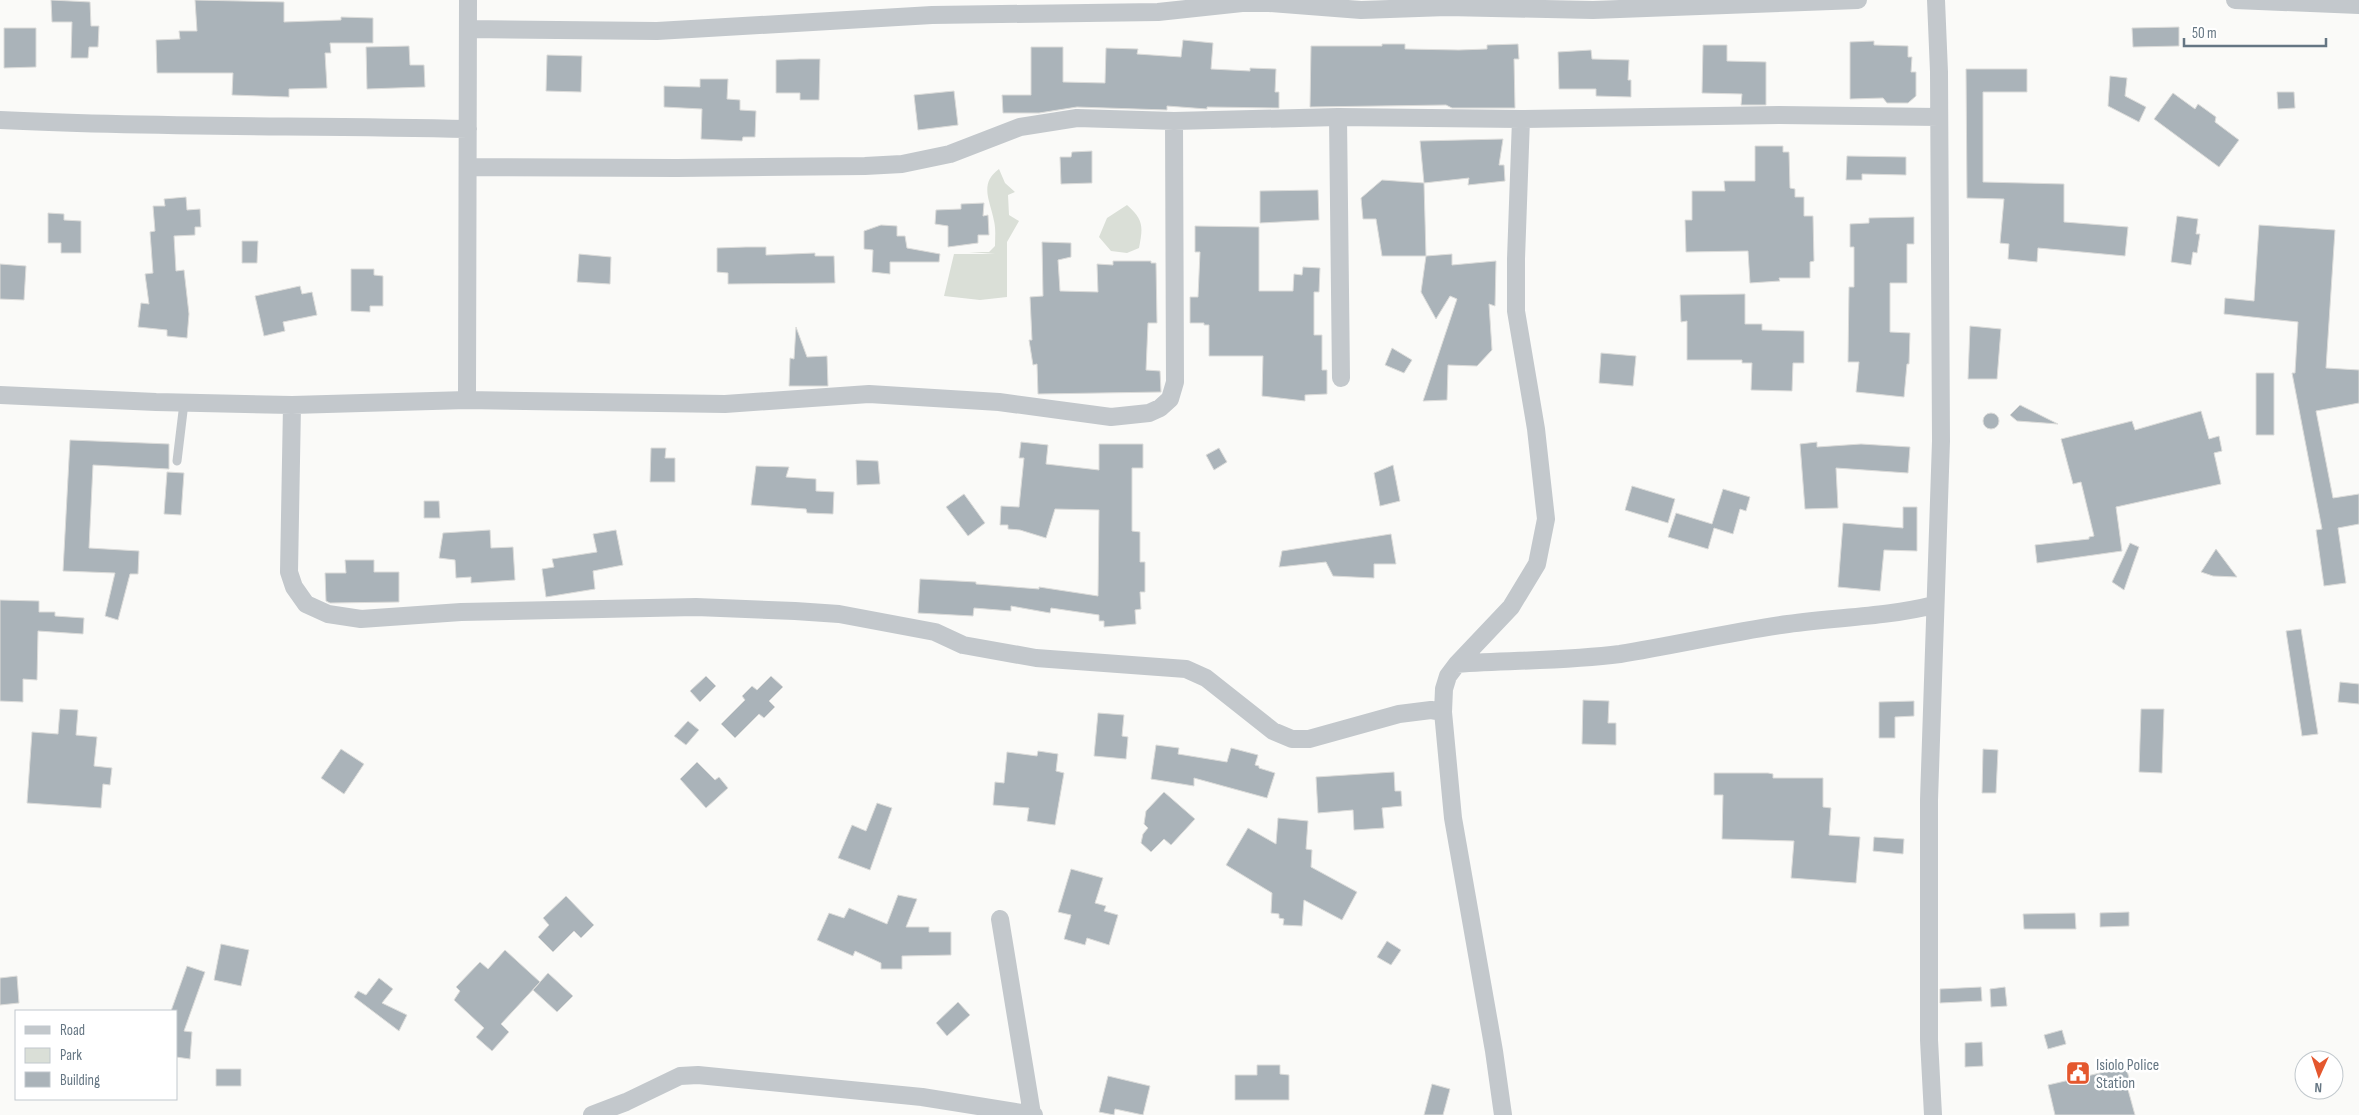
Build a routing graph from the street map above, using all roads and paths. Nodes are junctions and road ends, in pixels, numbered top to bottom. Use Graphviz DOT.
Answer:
graph roads {
  1 [pos="468,0"];
  2 [pos="1858,0"];
  3 [pos="1936,0"];
  4 [pos="2235,0"];
  5 [pos="1270,1"];
  6 [pos="2359,5"];
  7 [pos="932,8"];
  8 [pos="468,29"];
  9 [pos="1338,117"];
  10 [pos="1939,117"];
  11 [pos="1521,119"];
  12 [pos="0,120"];
  13 [pos="1174,121"];
  14 [pos="468,129"];
  15 [pos="468,167"];
  16 [pos="1341,378"];
  17 [pos="0,395"];
  18 [pos="467,400"];
  19 [pos="184,403"];
  20 [pos="292,405"];
  21 [pos="177,461"];
  22 [pos="1934,605"];
  23 [pos="1457,664"];
  24 [pos="1443,712"];
  25 [pos="1000,919"];
  26 [pos="592,1115"];
  27 [pos="1033,1115"];
  28 [pos="1503,1115"];
  29 [pos="1933,1115"];
  1 -- 8 [label="street"];
  2 -- 5 [label="street"];
  3 -- 10 [label="street"];
  4 -- 6 [label="street"];
  5 -- 7 [label="street"];
  7 -- 8 [label="street"];
  8 -- 14 [label="street"];
  9 -- 11 [label="street"];
  9 -- 13 [label="street"];
  9 -- 16 [label="street"];
  10 -- 11 [label="street"];
  10 -- 22 [label="street"];
  11 -- 23 [label="street"];
  12 -- 14 [label="street"];
  13 -- 15 [label="street"];
  13 -- 18 [label="street"];
  14 -- 15 [label="street"];
  15 -- 18 [label="street"];
  17 -- 19 [label="street"];
  18 -- 20 [label="street"];
  19 -- 20 [label="street"];
  19 -- 21 [label="lane"];
  20 -- 24 [label="street"];
  22 -- 23 [label="street"];
  22 -- 29 [label="street"];
  23 -- 24 [label="street"];
  24 -- 28 [label="street"];
  25 -- 27 [label="street"];
  26 -- 27 [label="street"];
}
